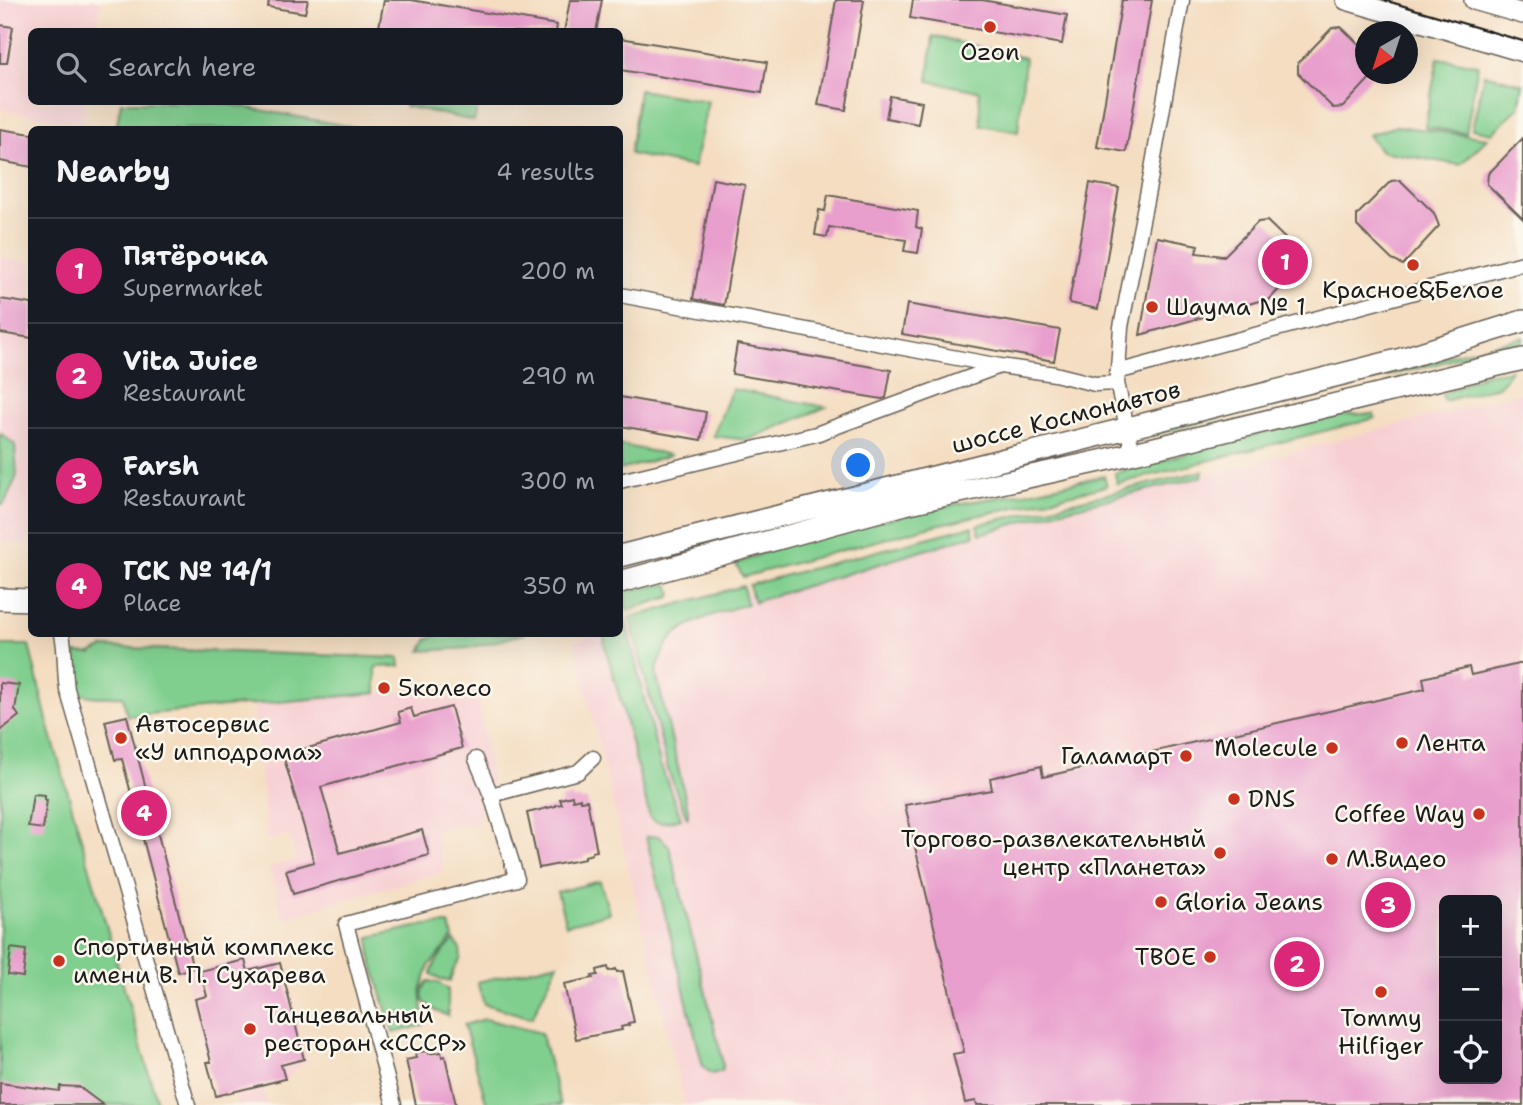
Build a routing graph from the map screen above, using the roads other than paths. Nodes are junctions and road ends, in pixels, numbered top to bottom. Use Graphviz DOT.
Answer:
graph roads {
  1 [pos="1182,0"];
  2 [pos="1346,0"];
  3 [pos="1474,0"];
  4 [pos="1523,14"];
  5 [pos="1523,52"];
  6 [pos="1523,263"];
  7 [pos="623,296"];
  8 [pos="1523,321"];
  9 [pos="1523,359"];
  10 [pos="1000,366"];
  11 [pos="1117,377"];
  12 [pos="1127,429"];
  13 [pos="1133,454"];
  14 [pos="623,480"];
  15 [pos="623,555"];
  16 [pos="623,581"];
  17 [pos="0,599"];
  18 [pos="28,600"];
  19 [pos="0,613"];
  20 [pos="28,614"];
  21 [pos="63,637"];
  22 [pos="476,758"];
  23 [pos="593,758"];
  24 [pos="491,795"];
  25 [pos="188,1105"];
  26 [pos="394,1105"];
  1 -- 11 [label="street"];
  2 -- 5 [label="main road"];
  3 -- 4 [label="main road"];
  6 -- 11 [label="street, шоссе Космонавтов"];
  7 -- 10 [label="street"];
  8 -- 12 [label="main road, шоссе Космонавтов"];
  9 -- 13 [label="main road, шоссе Космонавтов"];
  10 -- 11 [label="street, шоссе Космонавтов"];
  10 -- 14 [label="street, шоссе Космонавтов"];
  11 -- 12 [label="street"];
  12 -- 13 [label="street"];
  12 -- 15 [label="main road, шоссе Космонавтов"];
  13 -- 16 [label="main road, шоссе Космонавтов"];
  17 -- 18 [label="main road"];
  19 -- 20 [label="main road"];
  21 -- 25 [label="street"];
  22 -- 24 [label="street"];
  23 -- 24 [label="street"];
  24 -- 26 [label="street"];
}
